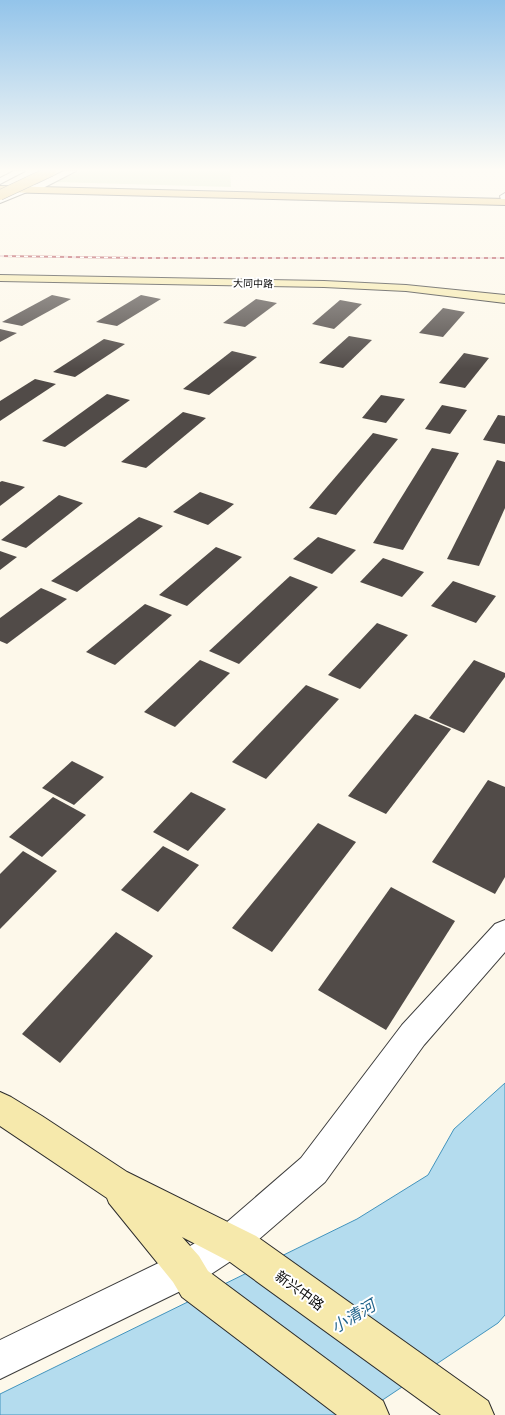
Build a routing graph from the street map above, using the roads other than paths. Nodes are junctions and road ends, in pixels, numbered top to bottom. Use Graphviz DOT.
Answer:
graph roads {
  1 [pos="0,273"];
  2 [pos="0,278"];
  3 [pos="505,293"];
  4 [pos="505,300"];
  5 [pos="505,932"];
  6 [pos="0,1108"];
  7 [pos="115,1184"];
  8 [pos="237,1245"];
  9 [pos="190,1277"];
  10 [pos="0,1360"];
  11 [pos="369,1415"];
  12 [pos="474,1415"];
  1 -- 3 [label="main road, 大同中路"];
  2 -- 4 [label="main road, 大同中路"];
  5 -- 8 [label="street"];
  6 -- 7 [label="main road, 新兴中路"];
  7 -- 8 [label="main road, 新兴中路"];
  7 -- 9 [label="main road, 新兴中路"];
  8 -- 9 [label="street"];
  8 -- 12 [label="main road, 新兴中路"];
  9 -- 10 [label="street"];
  9 -- 11 [label="main road, 新兴中路"];
}
